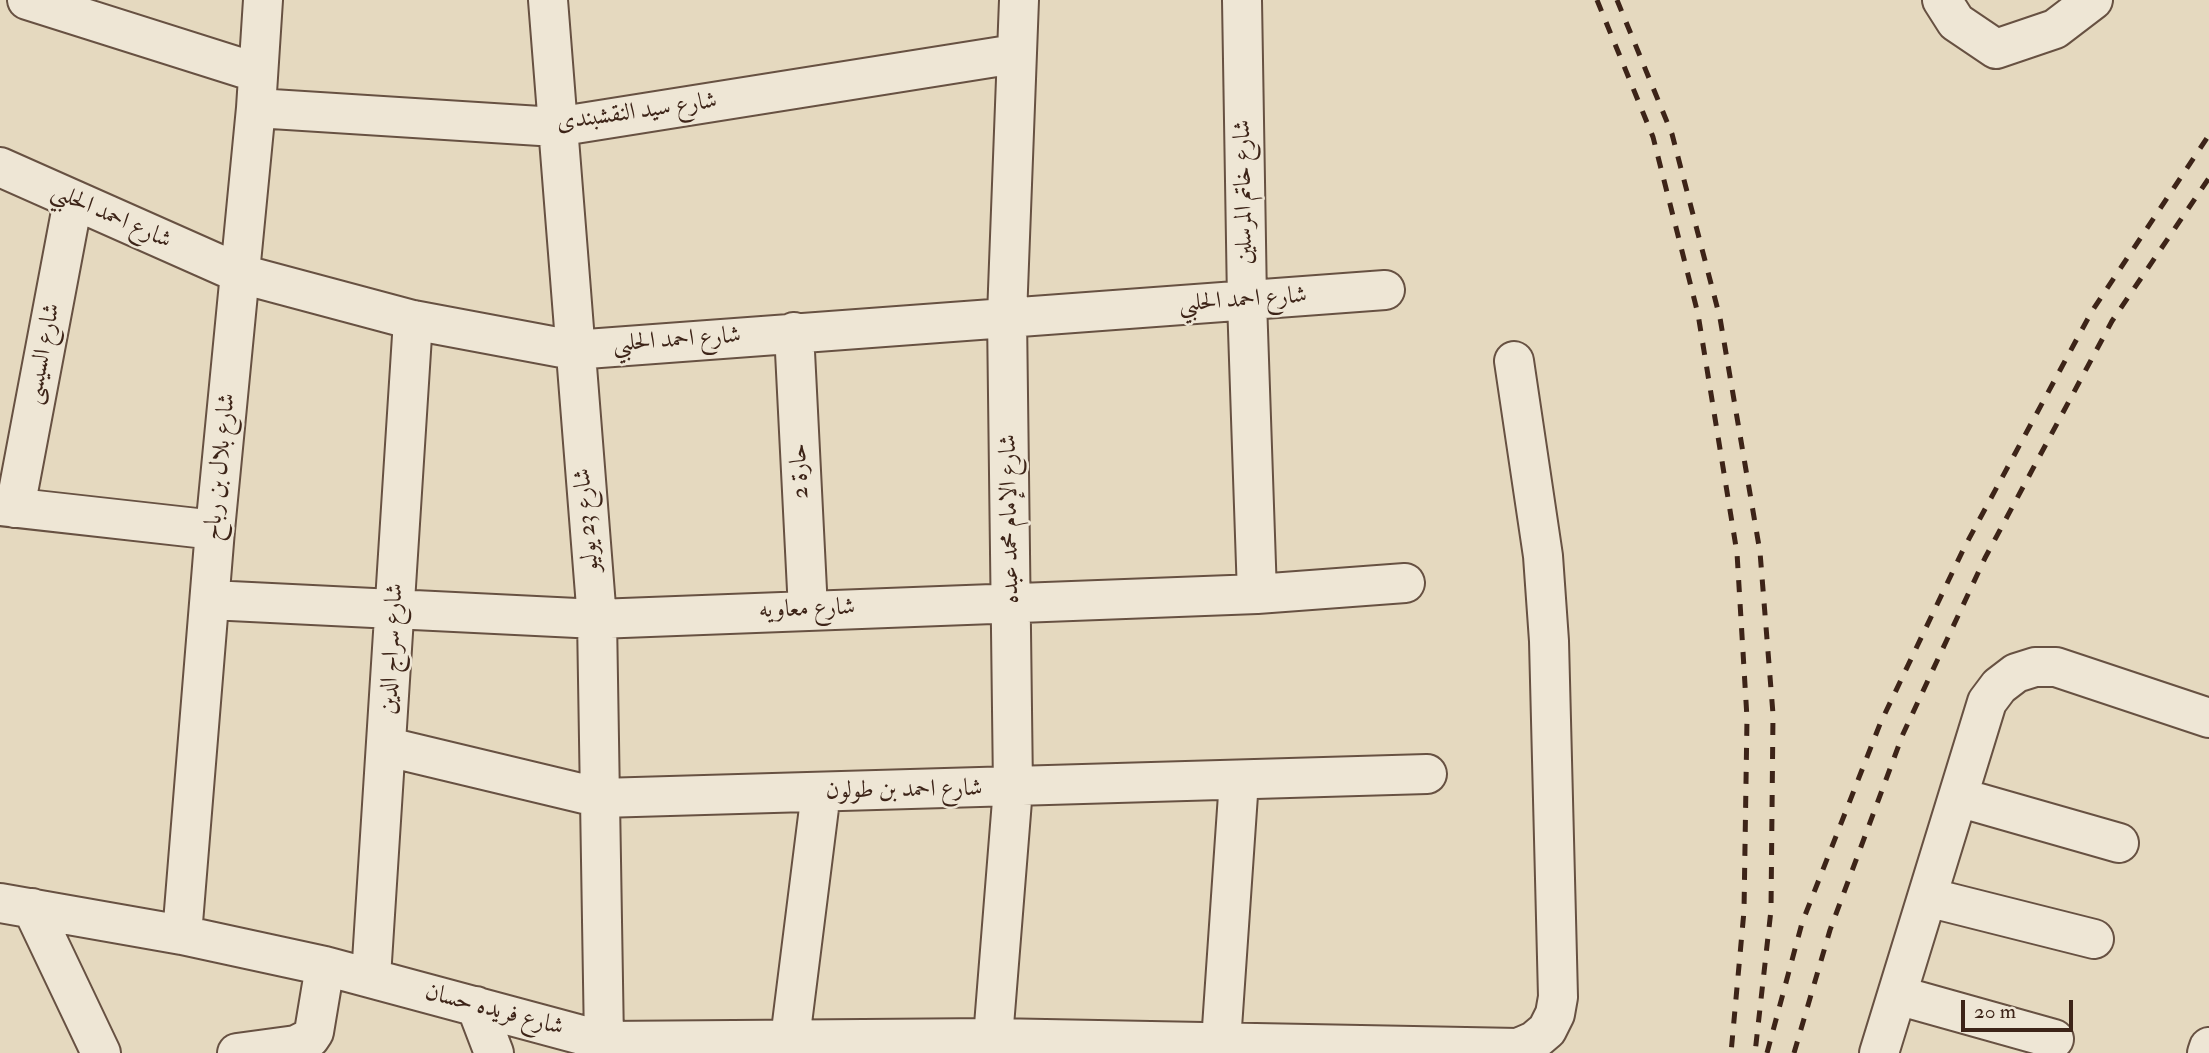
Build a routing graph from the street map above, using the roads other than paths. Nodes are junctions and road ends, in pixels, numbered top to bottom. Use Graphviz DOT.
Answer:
graph roads {
  1 [pos="27,0"];
  2 [pos="263,0"];
  3 [pos="548,0"];
  4 [pos="1019,0"];
  5 [pos="1242,0"];
  6 [pos="1942,0"];
  7 [pos="2093,0"];
  8 [pos="1015,54"];
  9 [pos="257,90"];
  10 [pos="556,127"];
  11 [pos="0,167"];
  12 [pos="73,201"];
  13 [pos="241,274"];
  14 [pos="1385,290"];
  15 [pos="1247,302"];
  16 [pos="1007,316"];
  17 [pos="413,320"];
  18 [pos="794,332"];
  19 [pos="573,349"];
  20 [pos="1514,361"];
  21 [pos="8,507"];
  22 [pos="215,530"];
  23 [pos="1405,583"];
  24 [pos="1257,594"];
  25 [pos="209,600"];
  26 [pos="1013,602"];
  27 [pos="396,609"];
  28 [pos="808,610"];
  29 [pos="597,619"];
  30 [pos="2209,718"];
  31 [pos="387,747"];
  32 [pos="1427,774"];
  33 [pos="1239,780"];
  34 [pos="1013,788"];
  35 [pos="821,792"];
  36 [pos="1958,797"];
  37 [pos="601,798"];
  38 [pos="2119,843"];
  39 [pos="1927,897"];
  40 [pos="16,905"];
  41 [pos="182,935"];
  42 [pos="2094,939"];
  43 [pos="325,965"];
  44 [pos="371,977"];
  45 [pos="1897,995"];
  46 [pos="476,1006"];
  47 [pos="2054,1039"];
  48 [pos="790,1040"];
  49 [pos="604,1041"];
  50 [pos="1221,1042"];
  51 [pos="998,1045"];
  52 [pos="2209,1047"];
  53 [pos="101,1053"];
  54 [pos="237,1053"];
  55 [pos="494,1053"];
  56 [pos="1879,1053"];
  57 [pos="2207,1053"];
  1 -- 9 [label="street, شارع سيد النقشبندى"];
  2 -- 9 [label="street, شارع بلال بن رباح"];
  3 -- 10 [label="street, شارع 23 يوليو"];
  4 -- 8 [label="street, شارع الإمام محمد عبده"];
  5 -- 15 [label="street, شارع خاتم المرسلين"];
  6 -- 7 [label="street"];
  8 -- 10 [label="street, شارع سيد النقشبندى"];
  8 -- 16 [label="street, شارع الإمام محمد عبده"];
  9 -- 10 [label="street, شارع سيد النقشبندى"];
  9 -- 13 [label="street, شارع بلال بن رباح"];
  10 -- 19 [label="street, شارع 23 يوليو"];
  11 -- 12 [label="street, شارع احمد الحلبي"];
  12 -- 13 [label="street, شارع احمد الحلبي"];
  12 -- 21 [label="street, شارع السيسى"];
  13 -- 17 [label="street, شارع احمد الحلبي"];
  13 -- 22 [label="street, شارع بلال بن رباح"];
  14 -- 15 [label="street, شارع احمد الحلبي"];
  15 -- 16 [label="street, شارع احمد الحلبي"];
  15 -- 24 [label="street, شارع خاتم المرسلين"];
  16 -- 18 [label="street, شارع احمد الحلبي"];
  16 -- 26 [label="street, شارع الإمام محمد عبده"];
  17 -- 19 [label="street, شارع احمد الحلبي"];
  17 -- 27 [label="street, شارع سراج الدين"];
  18 -- 19 [label="street, شارع احمد الحلبي"];
  18 -- 28 [label="street, حارة 2"];
  19 -- 29 [label="street, شارع 23 يوليو"];
  20 -- 50 [label="street, شارع فريده حسان"];
  21 -- 22 [label="street"];
  22 -- 25 [label="street, شارع بلال بن رباح"];
  23 -- 24 [label="street, شارع معاويه"];
  24 -- 26 [label="street, شارع معاويه"];
  25 -- 27 [label="street, شارع معاويه"];
  25 -- 41 [label="street, شارع بلال بن رباح"];
  26 -- 28 [label="street, شارع معاويه"];
  26 -- 34 [label="street, شارع الإمام محمد عبده"];
  27 -- 29 [label="street, شارع معاويه"];
  27 -- 31 [label="street, شارع سراج الدين"];
  28 -- 29 [label="street, شارع معاويه"];
  29 -- 37 [label="street, شارع 23 يوليو"];
  30 -- 36 [label="street"];
  31 -- 37 [label="street, شارع احمد بن طولون"];
  31 -- 44 [label="street, شارع سراج الدين"];
  32 -- 33 [label="street, شارع احمد بن طولون"];
  33 -- 34 [label="street, شارع احمد بن طولون"];
  33 -- 50 [label="street"];
  34 -- 35 [label="street, شارع احمد بن طولون"];
  34 -- 51 [label="street, شارع الإمام محمد عبده"];
  35 -- 37 [label="street, شارع احمد بن طولون"];
  35 -- 48 [label="street"];
  36 -- 38 [label="street"];
  36 -- 39 [label="street"];
  37 -- 49 [label="street, شارع 23 يوليو"];
  39 -- 42 [label="street"];
  39 -- 45 [label="street"];
  40 -- 41 [label="street, شارع فريده حسان"];
  40 -- 53 [label="street"];
  41 -- 43 [label="street, شارع فريده حسان"];
  43 -- 44 [label="street, شارع فريده حسان"];
  43 -- 54 [label="street"];
  44 -- 46 [label="street, شارع فريده حسان"];
  45 -- 47 [label="street"];
  45 -- 56 [label="street"];
  46 -- 49 [label="street, شارع فريده حسان"];
  46 -- 55 [label="street"];
  48 -- 49 [label="street, شارع فريده حسان"];
  48 -- 51 [label="street, شارع فريده حسان"];
  50 -- 51 [label="street, شارع فريده حسان"];
  52 -- 57 [label="street"];
}
